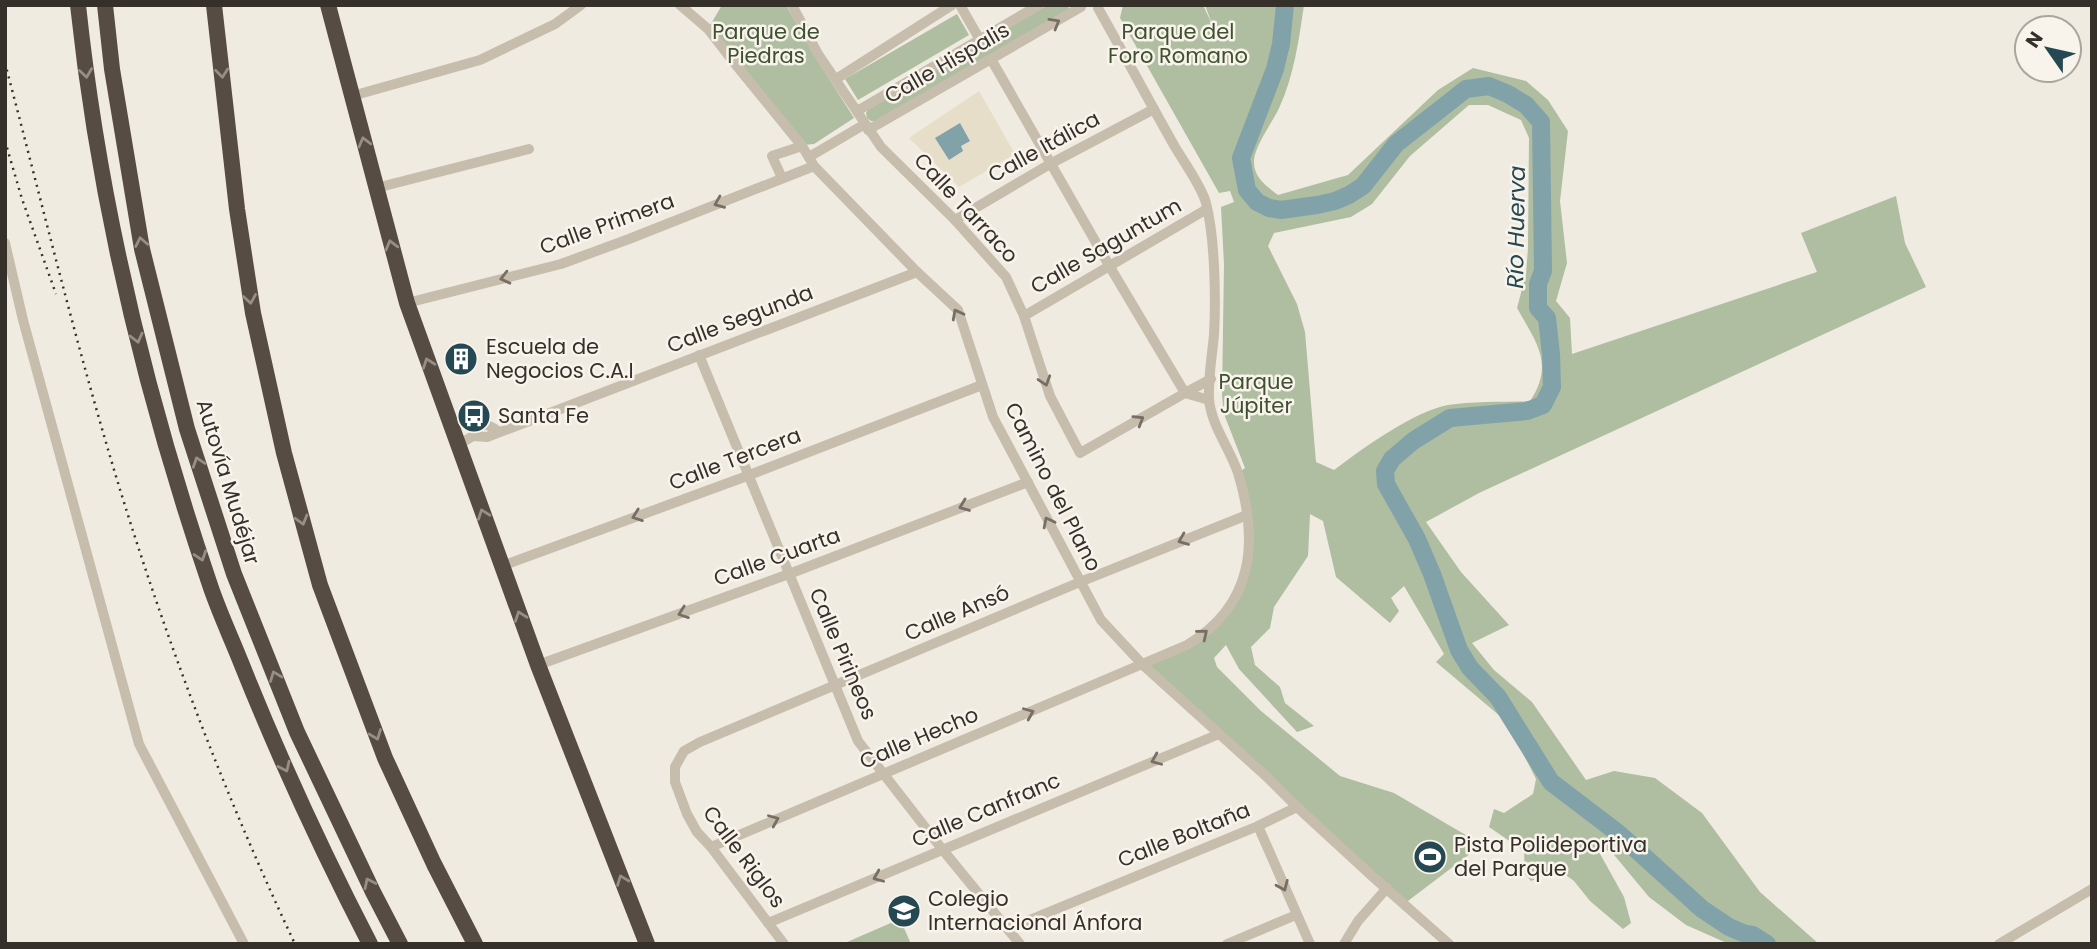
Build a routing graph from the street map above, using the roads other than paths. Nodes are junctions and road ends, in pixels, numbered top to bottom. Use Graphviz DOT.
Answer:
graph roads {
  1 [pos="78,5"];
  2 [pos="105,5"];
  3 [pos="214,5"];
  4 [pos="328,5"];
  5 [pos="581,5"];
  6 [pos="680,5"];
  7 [pos="792,5"];
  8 [pos="952,5"];
  9 [pos="960,5"];
  10 [pos="1040,5"];
  11 [pos="1079,6"];
  12 [pos="1099,6"];
  13 [pos="980,40"];
  14 [pos="991,59"];
  15 [pos="836,79"];
  16 [pos="352,96"];
  17 [pos="1154,108"];
  18 [pos="857,111"];
  19 [pos="866,127"];
  20 [pos="803,146"];
  21 [pos="529,149"];
  22 [pos="811,161"];
  23 [pos="1050,164"];
  24 [pos="782,177"];
  25 [pos="376,188"];
  26 [pos="1207,209"];
  27 [pos="955,220"];
  28 [pos="5,243"];
  29 [pos="1110,267"];
  30 [pos="918,272"];
  31 [pos="407,303"];
  32 [pos="1024,316"];
  33 [pos="699,355"];
  34 [pos="1210,379"];
  35 [pos="982,385"];
  36 [pos="1185,393"];
  37 [pos="1209,400"];
  38 [pos="450,422"];
  39 [pos="499,432"];
  40 [pos="458,445"];
  41 [pos="747,475"];
  42 [pos="1028,482"];
  43 [pos="1247,514"];
  44 [pos="502,566"];
  45 [pos="789,574"];
  46 [pos="1080,582"];
  47 [pos="538,665"];
  48 [pos="1143,665"];
  49 [pos="835,685"];
  50 [pos="1219,734"];
  51 [pos="684,751"];
  52 [pos="883,775"];
  53 [pos="1297,807"];
  54 [pos="1258,827"];
  55 [pos="711,847"];
  56 [pos="942,849"];
  57 [pos="1387,888"];
  58 [pos="2092,889"];
  59 [pos="1296,915"];
  60 [pos="768,923"];
  61 [pos="1008,929"];
  62 [pos="244,944"];
  63 [pos="370,944"];
  64 [pos="400,944"];
  65 [pos="475,944"];
  66 [pos="647,944"];
  67 [pos="784,944"];
  68 [pos="1020,944"];
  69 [pos="1227,944"];
  70 [pos="1310,944"];
  71 [pos="1344,944"];
  72 [pos="1449,944"];
  73 [pos="1999,944"];
  1 -- 63 [label="highway, one-way"];
  64 -- 2 [label="highway, Autovía Mudéjar, one-way"];
  3 -- 65 [label="highway, one-way"];
  4 -- 16 [label="highway"];
  5 -- 16 [label="street"];
  6 -- 20 [label="street, Camino del Plano"];
  7 -- 15 [label="street, Calle Tarraco"];
  8 -- 15 [label="street"];
  9 -- 13 [label="street"];
  10 -- 13 [label="street, Calle Hispalis"];
  11 -- 12 [label="street"];
  14 -- 11 [label="street, Calle Hispalis, one-way"];
  12 -- 17 [label="street"];
  13 -- 18 [label="street, Calle Hispalis"];
  14 -- 19 [label="street, Calle Hispalis"];
  14 -- 23 [label="street"];
  15 -- 18 [label="street, Calle Tarraco"];
  25 -- 16 [label="highway, one-way"];
  17 -- 23 [label="street, Calle Itálica"];
  17 -- 26 [label="street"];
  18 -- 19 [label="street, Calle Tarraco"];
  19 -- 22 [label="street, Calle Hispalis"];
  19 -- 27 [label="street, Calle Tarraco"];
  20 -- 22 [label="street, Camino del Plano"];
  20 -- 24 [label="street"];
  21 -- 25 [label="street"];
  22 -- 24 [label="street, Calle Primera"];
  22 -- 30 [label="street, Camino del Plano"];
  23 -- 27 [label="street, Calle Itálica"];
  23 -- 29 [label="street"];
  24 -- 31 [label="street, Calle Primera, one-way"];
  31 -- 25 [label="highway, one-way"];
  26 -- 29 [label="street, Calle Saguntum"];
  26 -- 34 [label="street"];
  27 -- 32 [label="street, Calle Tarraco"];
  28 -- 62 [label="street"];
  29 -- 32 [label="street, Calle Saguntum"];
  29 -- 36 [label="street"];
  30 -- 33 [label="street, Calle Segunda"];
  35 -- 30 [label="street, Camino del Plano, one-way"];
  38 -- 31 [label="highway, one-way"];
  32 -- 36 [label="street, Calle Tarraco, one-way"];
  33 -- 39 [label="street, Calle Segunda"];
  33 -- 41 [label="street, Calle Pirineos"];
  34 -- 36 [label="street"];
  34 -- 37 [label="street"];
  35 -- 41 [label="street, Calle Tercera"];
  35 -- 42 [label="street, Camino del Plano"];
  36 -- 37 [label="street"];
  37 -- 43 [label="street, Calle Hecho"];
  38 -- 39 [label="street"];
  38 -- 40 [label="highway"];
  39 -- 40 [label="street, Calle Segunda"];
  44 -- 40 [label="highway, one-way"];
  41 -- 44 [label="street, Calle Tercera, one-way"];
  41 -- 45 [label="street, Calle Pirineos"];
  42 -- 45 [label="street, Calle Cuarta, one-way"];
  46 -- 42 [label="street, Camino del Plano, one-way"];
  43 -- 46 [label="street, Calle Ansó, one-way"];
  48 -- 43 [label="street, Calle Hecho, one-way"];
  47 -- 44 [label="highway, one-way"];
  45 -- 47 [label="street, Calle Cuarta, one-way"];
  45 -- 49 [label="street, Calle Pirineos"];
  46 -- 48 [label="street, Camino del Plano"];
  46 -- 49 [label="street, Calle Ansó"];
  66 -- 47 [label="highway, one-way"];
  48 -- 50 [label="street, Camino del Plano"];
  52 -- 48 [label="street, Calle Hecho, one-way"];
  49 -- 51 [label="street, Calle Ansó"];
  49 -- 52 [label="street, Calle Pirineos"];
  50 -- 53 [label="street, Camino del Plano"];
  50 -- 56 [label="street, Calle Canfranc, one-way"];
  51 -- 55 [label="street, Calle Riglos"];
  55 -- 52 [label="street, Calle Hecho, one-way"];
  52 -- 56 [label="street, Calle Pirineos"];
  53 -- 54 [label="street, Calle Boltaña"];
  53 -- 57 [label="street, Camino del Plano"];
  54 -- 59 [label="street, one-way"];
  54 -- 61 [label="street, Calle Boltaña"];
  55 -- 60 [label="street, Calle Riglos"];
  56 -- 60 [label="street, Calle Canfranc, one-way"];
  56 -- 61 [label="street, Calle Pirineos"];
  57 -- 71 [label="street"];
  57 -- 72 [label="street, Camino del Plano"];
  58 -- 73 [label="street"];
  59 -- 69 [label="street"];
  59 -- 70 [label="street"];
  60 -- 67 [label="street, Calle Riglos"];
  61 -- 68 [label="street, Calle Pirineos"];
}
